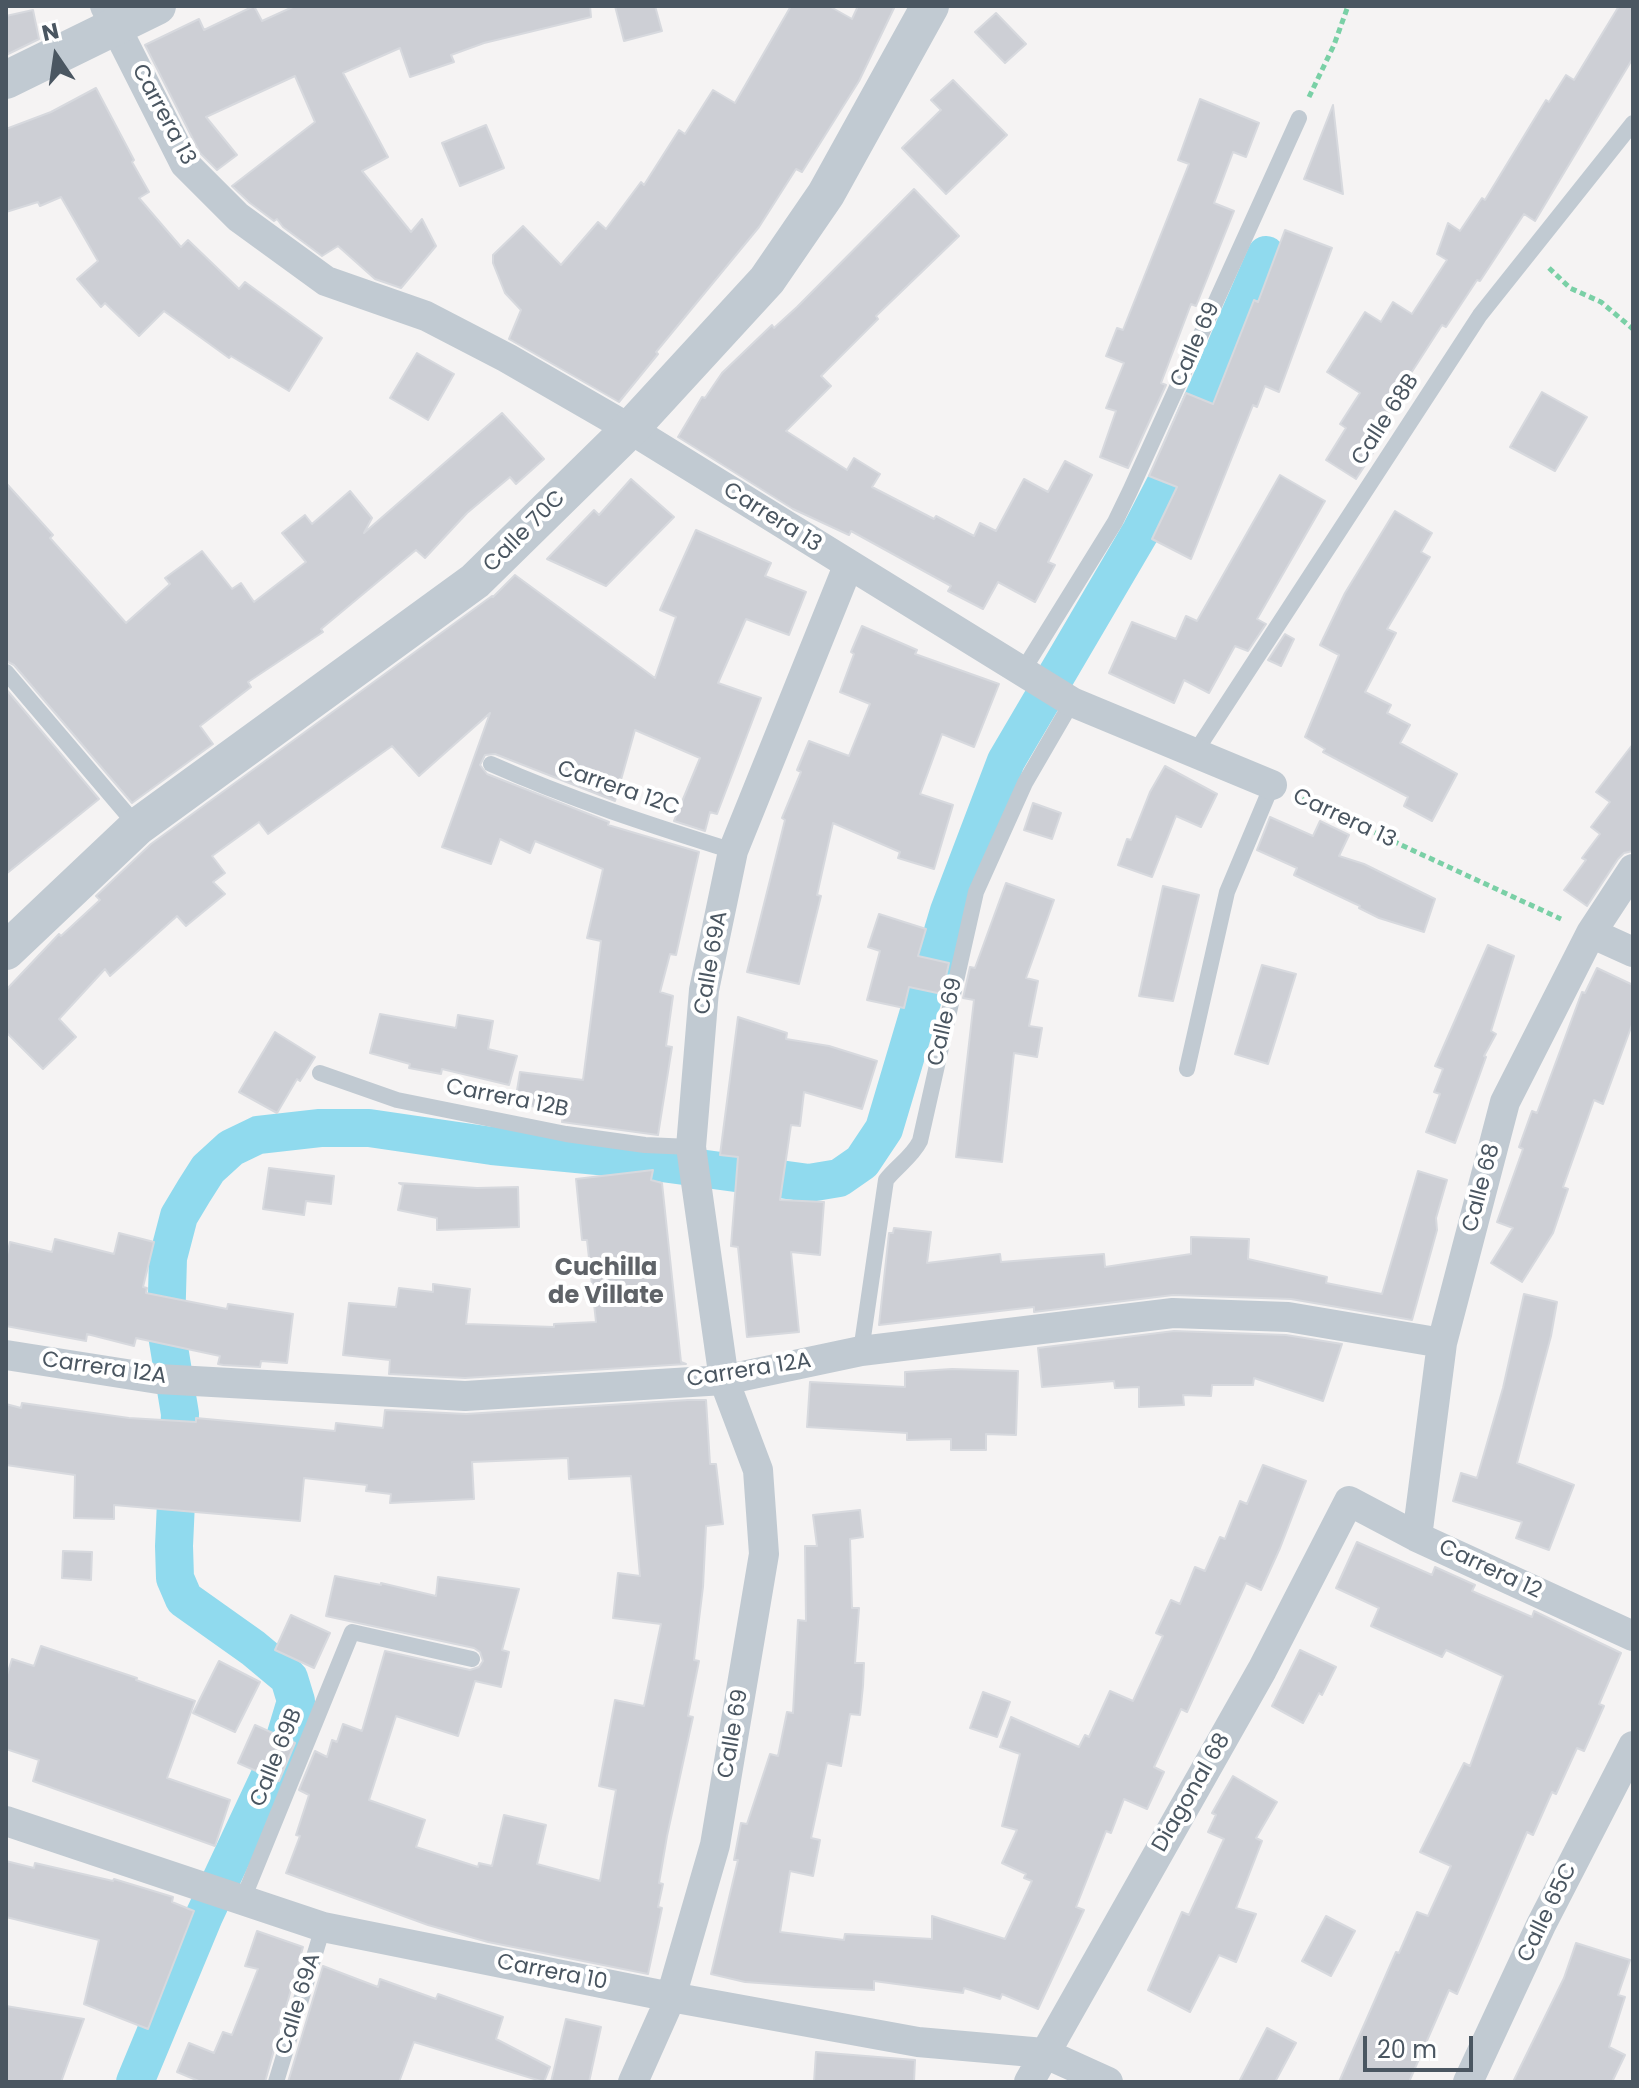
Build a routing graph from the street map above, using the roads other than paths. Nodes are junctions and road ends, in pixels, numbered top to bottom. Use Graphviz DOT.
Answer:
graph roads {
  1 [pos="157,6"];
  2 [pos="930,6"];
  3 [pos="111,16"];
  4 [pos="6,80"];
  5 [pos="1299,118"];
  6 [pos="1633,123"];
  7 [pos="630,429"];
  8 [pos="848,566"];
  9 [pos="6,672"];
  10 [pos="1026,674"];
  11 [pos="1067,699"];
  12 [pos="1194,754"];
  13 [pos="491,764"];
  14 [pos="1272,785"];
  15 [pos="137,827"];
  16 [pos="733,851"];
  17 [pos="1633,869"];
  18 [pos="1591,933"];
  19 [pos="6,951"];
  20 [pos="1633,952"];
  21 [pos="1187,1069"];
  22 [pos="320,1073"];
  23 [pos="691,1147"];
  24 [pos="1442,1343"];
  25 [pos="861,1351"];
  26 [pos="6,1355"];
  27 [pos="724,1380"];
  28 [pos="1349,1501"];
  29 [pos="1417,1537"];
  30 [pos="1633,1636"];
  31 [pos="472,1659"];
  32 [pos="1633,1746"];
  33 [pos="6,1821"];
  34 [pos="225,1893"];
  35 [pos="323,1927"];
  36 [pos="671,1997"];
  37 [pos="1044,2053"];
  38 [pos="276,2082"];
  39 [pos="633,2082"];
  40 [pos="1029,2082"];
  41 [pos="1108,2082"];
  42 [pos="1468,2082"];
  1 -- 3 [label="street"];
  2 -- 7 [label="street, Calle 70C"];
  3 -- 4 [label="street"];
  3 -- 7 [label="street, Carrera 13"];
  5 -- 10 [label="lane, Calle 69"];
  6 -- 12 [label="lane, Calle 68B"];
  7 -- 8 [label="street, Carrera 13"];
  7 -- 15 [label="street, Calle 70C"];
  8 -- 10 [label="street, Carrera 13"];
  8 -- 16 [label="street, Calle 69A"];
  9 -- 15 [label="lane"];
  10 -- 11 [label="street, Carrera 13"];
  11 -- 12 [label="street, Carrera 13"];
  11 -- 25 [label="lane, Calle 69"];
  12 -- 14 [label="street, Carrera 13"];
  13 -- 16 [label="lane, Carrera 12C"];
  14 -- 21 [label="lane"];
  15 -- 19 [label="street, Calle 70C"];
  16 -- 23 [label="street, Calle 69A"];
  17 -- 18 [label="street, Calle 68"];
  18 -- 20 [label="street"];
  18 -- 24 [label="street, Calle 68"];
  22 -- 23 [label="lane, Carrera 12B"];
  23 -- 27 [label="street, Calle 69A"];
  24 -- 25 [label="street, Carrera 12A"];
  24 -- 29 [label="street, Calle 68"];
  25 -- 27 [label="street, Carrera 12A"];
  26 -- 27 [label="street, Carrera 12A"];
  27 -- 36 [label="street, Calle 69"];
  28 -- 29 [label="street, Carrera 12"];
  28 -- 37 [label="street, Diagonal 68"];
  29 -- 30 [label="street, Carrera 12"];
  31 -- 34 [label="lane, Calle 69B"];
  32 -- 42 [label="street, Calle 65C"];
  33 -- 34 [label="street, Carrera 10"];
  34 -- 35 [label="street, Carrera 10"];
  35 -- 36 [label="street, Carrera 10"];
  35 -- 38 [label="lane, Calle 69A"];
  36 -- 37 [label="street, Carrera 10"];
  36 -- 39 [label="street, Calle 69"];
  37 -- 40 [label="street, Diagonal 68"];
  37 -- 41 [label="street, Carrera 10"];
}
